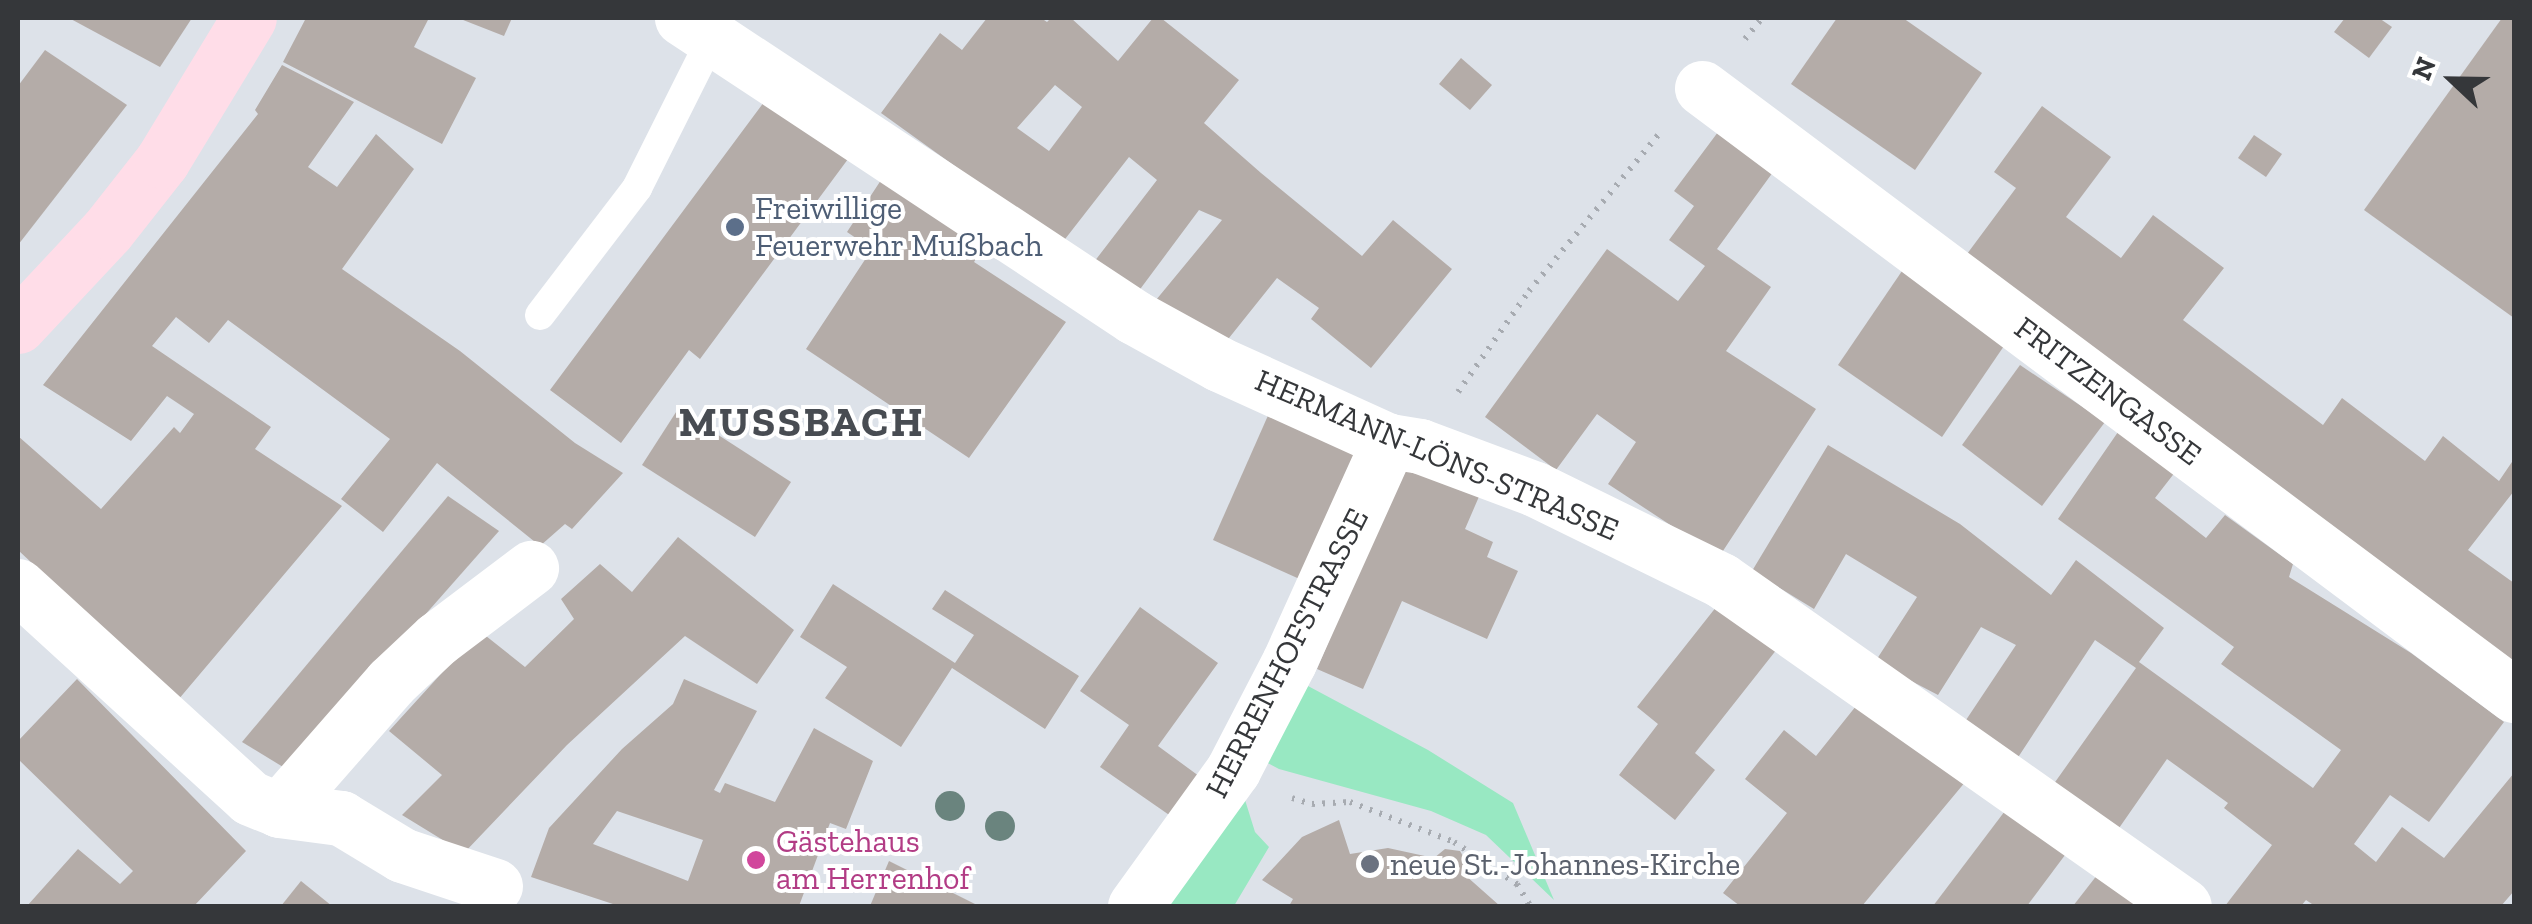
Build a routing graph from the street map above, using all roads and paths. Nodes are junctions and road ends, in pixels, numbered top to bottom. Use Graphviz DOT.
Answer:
graph roads {
  1 [pos="249,18"];
  2 [pos="697,28"];
  3 [pos="1702,88"];
  4 [pos="540,315"];
  5 [pos="18,326"];
  6 [pos="1404,443"];
  7 [pos="531,568"];
  8 [pos="18,586"];
  9 [pos="2514,695"];
  10 [pos="1233,770"];
  11 [pos="279,810"];
  12 [pos="495,886"];
  13 [pos="1136,906"];
  14 [pos="1530,906"];
  15 [pos="2184,906"];
  1 -- 5 [label="main road"];
  2 -- 4 [label="lane"];
  2 -- 6 [label="street, HERMANN-LÖNS-STRASSE"];
  3 -- 6 [label="path"];
  3 -- 9 [label="street, FRITZENGASSE"];
  6 -- 10 [label="street, HERRENHOFSTRASSE"];
  6 -- 15 [label="street, HERMANN-LÖNS-STRASSE"];
  7 -- 11 [label="street"];
  8 -- 11 [label="street"];
  10 -- 13 [label="street, HERRENHOFSTRASSE"];
  10 -- 14 [label="path"];
  11 -- 12 [label="street"];
}
